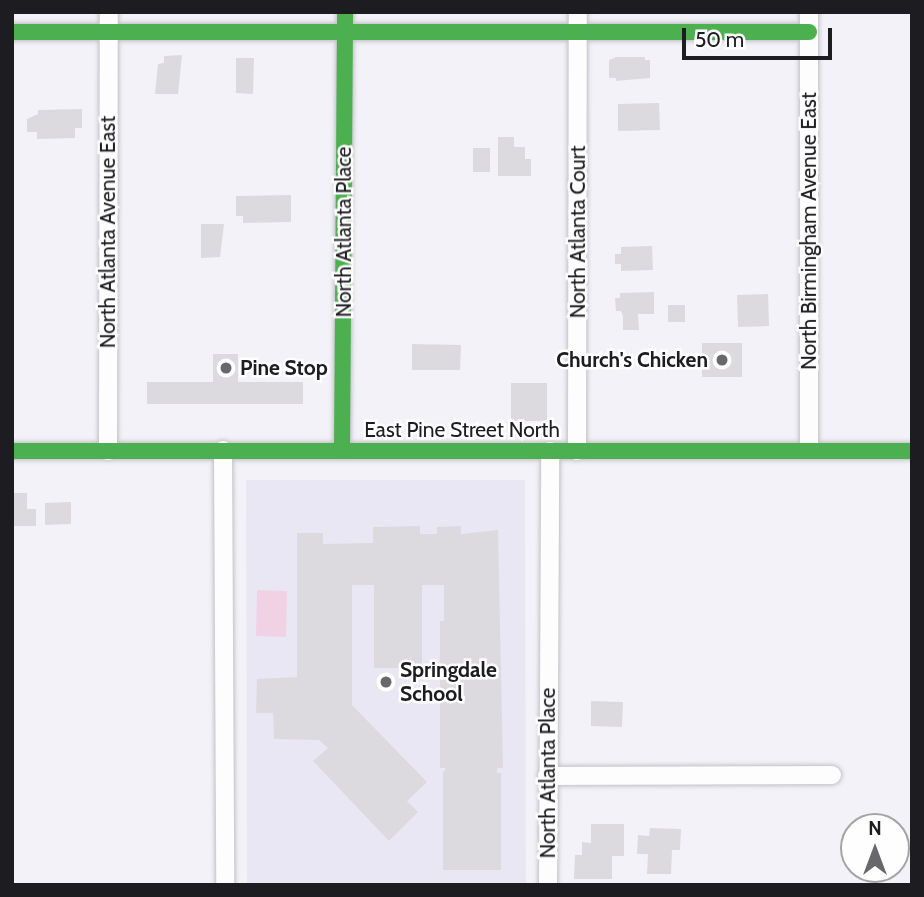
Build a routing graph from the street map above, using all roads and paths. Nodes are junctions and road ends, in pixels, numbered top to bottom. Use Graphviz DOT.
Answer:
graph roads {
  1 [pos="109,12"];
  2 [pos="345,12"];
  3 [pos="578,12"];
  4 [pos="809,12"];
  5 [pos="12,32"];
  6 [pos="109,32"];
  7 [pos="345,32"];
  8 [pos="579,32"];
  9 [pos="809,32"];
  10 [pos="223,450"];
  11 [pos="809,450"];
  12 [pos="12,451"];
  13 [pos="108,451"];
  14 [pos="342,451"];
  15 [pos="550,451"];
  16 [pos="577,451"];
  17 [pos="912,451"];
  18 [pos="832,775"];
  19 [pos="547,776"];
  20 [pos="225,885"];
  21 [pos="548,885"];
  1 -- 6 [label="street, North Atlanta Avenue East"];
  2 -- 7 [label="street, North Atlanta Place"];
  3 -- 8 [label="street, North Atlanta Court"];
  4 -- 9 [label="street, North Birmingham Avenue East"];
  5 -- 6 [label="street"];
  6 -- 7 [label="street"];
  6 -- 13 [label="street, North Atlanta Avenue East"];
  7 -- 8 [label="street"];
  7 -- 14 [label="street, North Atlanta Place"];
  8 -- 9 [label="street"];
  8 -- 16 [label="street, North Atlanta Court"];
  9 -- 11 [label="street, North Birmingham Avenue East"];
  10 -- 13 [label="street, East Pine Street North"];
  10 -- 14 [label="street, East Pine Street North"];
  10 -- 20 [label="street"];
  11 -- 16 [label="street, East Pine Street North"];
  11 -- 17 [label="street, East Pine Street North"];
  12 -- 13 [label="street, East Pine Street North"];
  14 -- 15 [label="street, East Pine Street North"];
  15 -- 16 [label="street, East Pine Street North"];
  15 -- 19 [label="street, North Atlanta Place"];
  18 -- 19 [label="street"];
  19 -- 21 [label="street, North Atlanta Place"];
}
